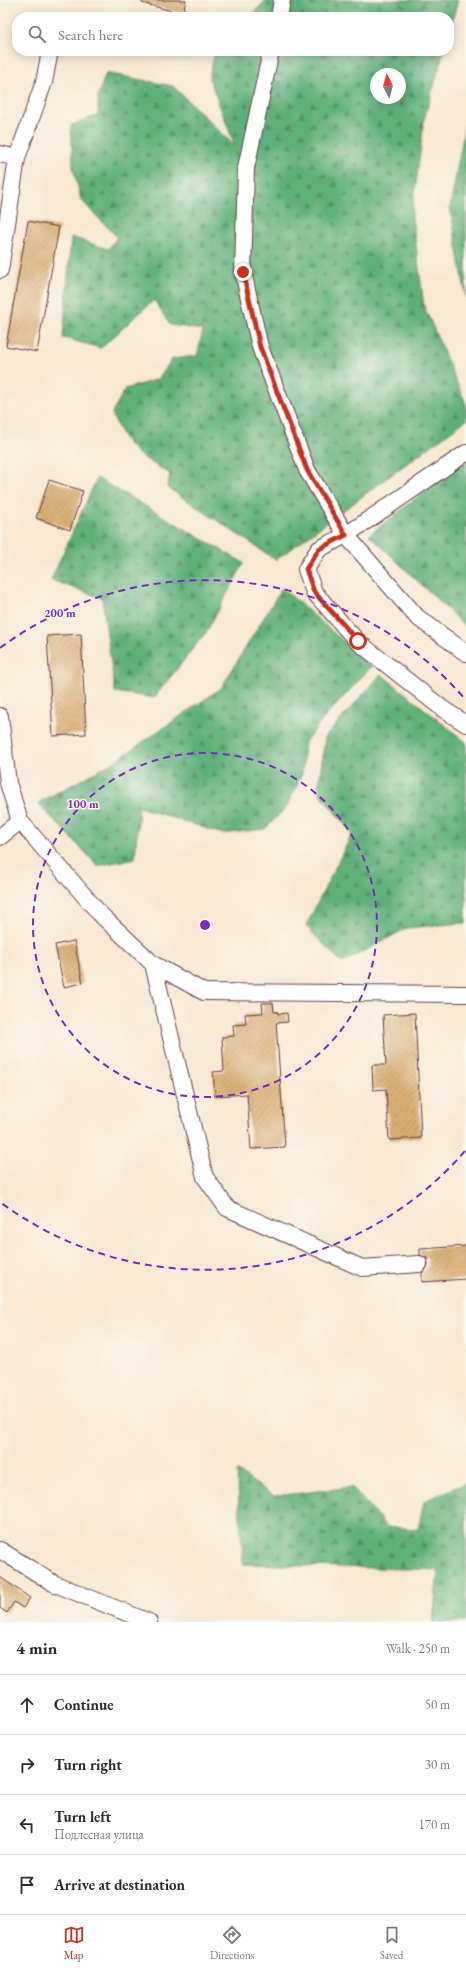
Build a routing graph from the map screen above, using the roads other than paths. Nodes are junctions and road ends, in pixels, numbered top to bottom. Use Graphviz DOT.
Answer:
graph roads {
  1 [pos="282,0"];
  2 [pos="279,12"];
  3 [pos="49,56"];
  4 [pos="270,56"];
  5 [pos="0,154"];
  6 [pos="17,158"];
  7 [pos="0,270"];
  8 [pos="466,453"];
  9 [pos="346,535"];
  10 [pos="466,653"];
  11 [pos="0,716"];
  12 [pos="466,724"];
  13 [pos="20,821"];
  14 [pos="0,837"];
  15 [pos="153,964"];
  16 [pos="466,994"];
  17 [pos="419,1264"];
  18 [pos="0,1550"];
  19 [pos="149,1622"];
  1 -- 2 [label="street"];
  3 -- 6 [label="street"];
  4 -- 9 [label="street"];
  5 -- 6 [label="street"];
  6 -- 7 [label="street"];
  8 -- 9 [label="street"];
  9 -- 10 [label="street"];
  9 -- 12 [label="street"];
  11 -- 13 [label="street"];
  13 -- 14 [label="street"];
  13 -- 15 [label="street"];
  15 -- 16 [label="street"];
  15 -- 17 [label="street"];
  18 -- 19 [label="street"];
}
